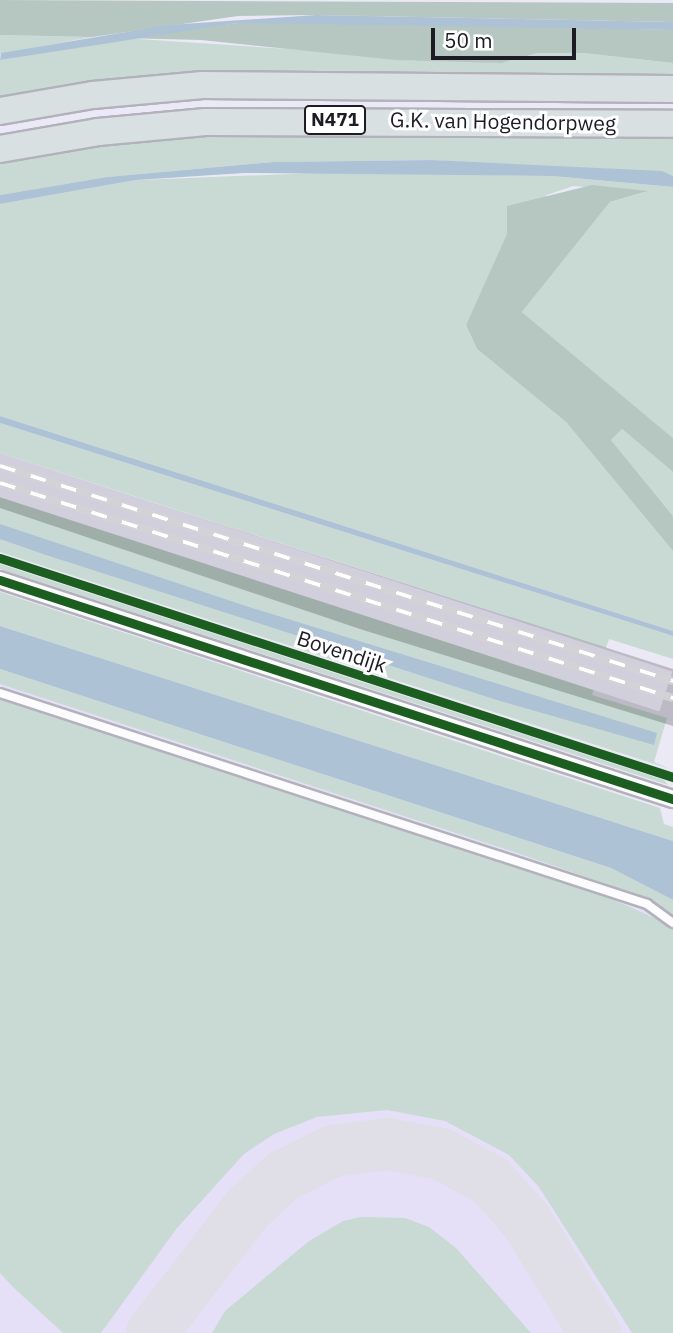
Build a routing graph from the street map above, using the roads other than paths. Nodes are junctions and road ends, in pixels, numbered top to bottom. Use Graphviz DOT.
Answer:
graph roads {
  1 [pos="673,89"];
  2 [pos="0,111"];
  3 [pos="673,124"];
  4 [pos="0,149"];
  5 [pos="0,580"];
  6 [pos="0,693"];
  7 [pos="673,799"];
  8 [pos="673,923"];
  1 -- 2 [label="main road, G.K. van Hogendorpweg / N471"];
  3 -- 4 [label="main road, G.K. van Hogendorpweg / N471"];
  5 -- 7 [label="street, Bovendijk"];
  6 -- 8 [label="lane"];
}
